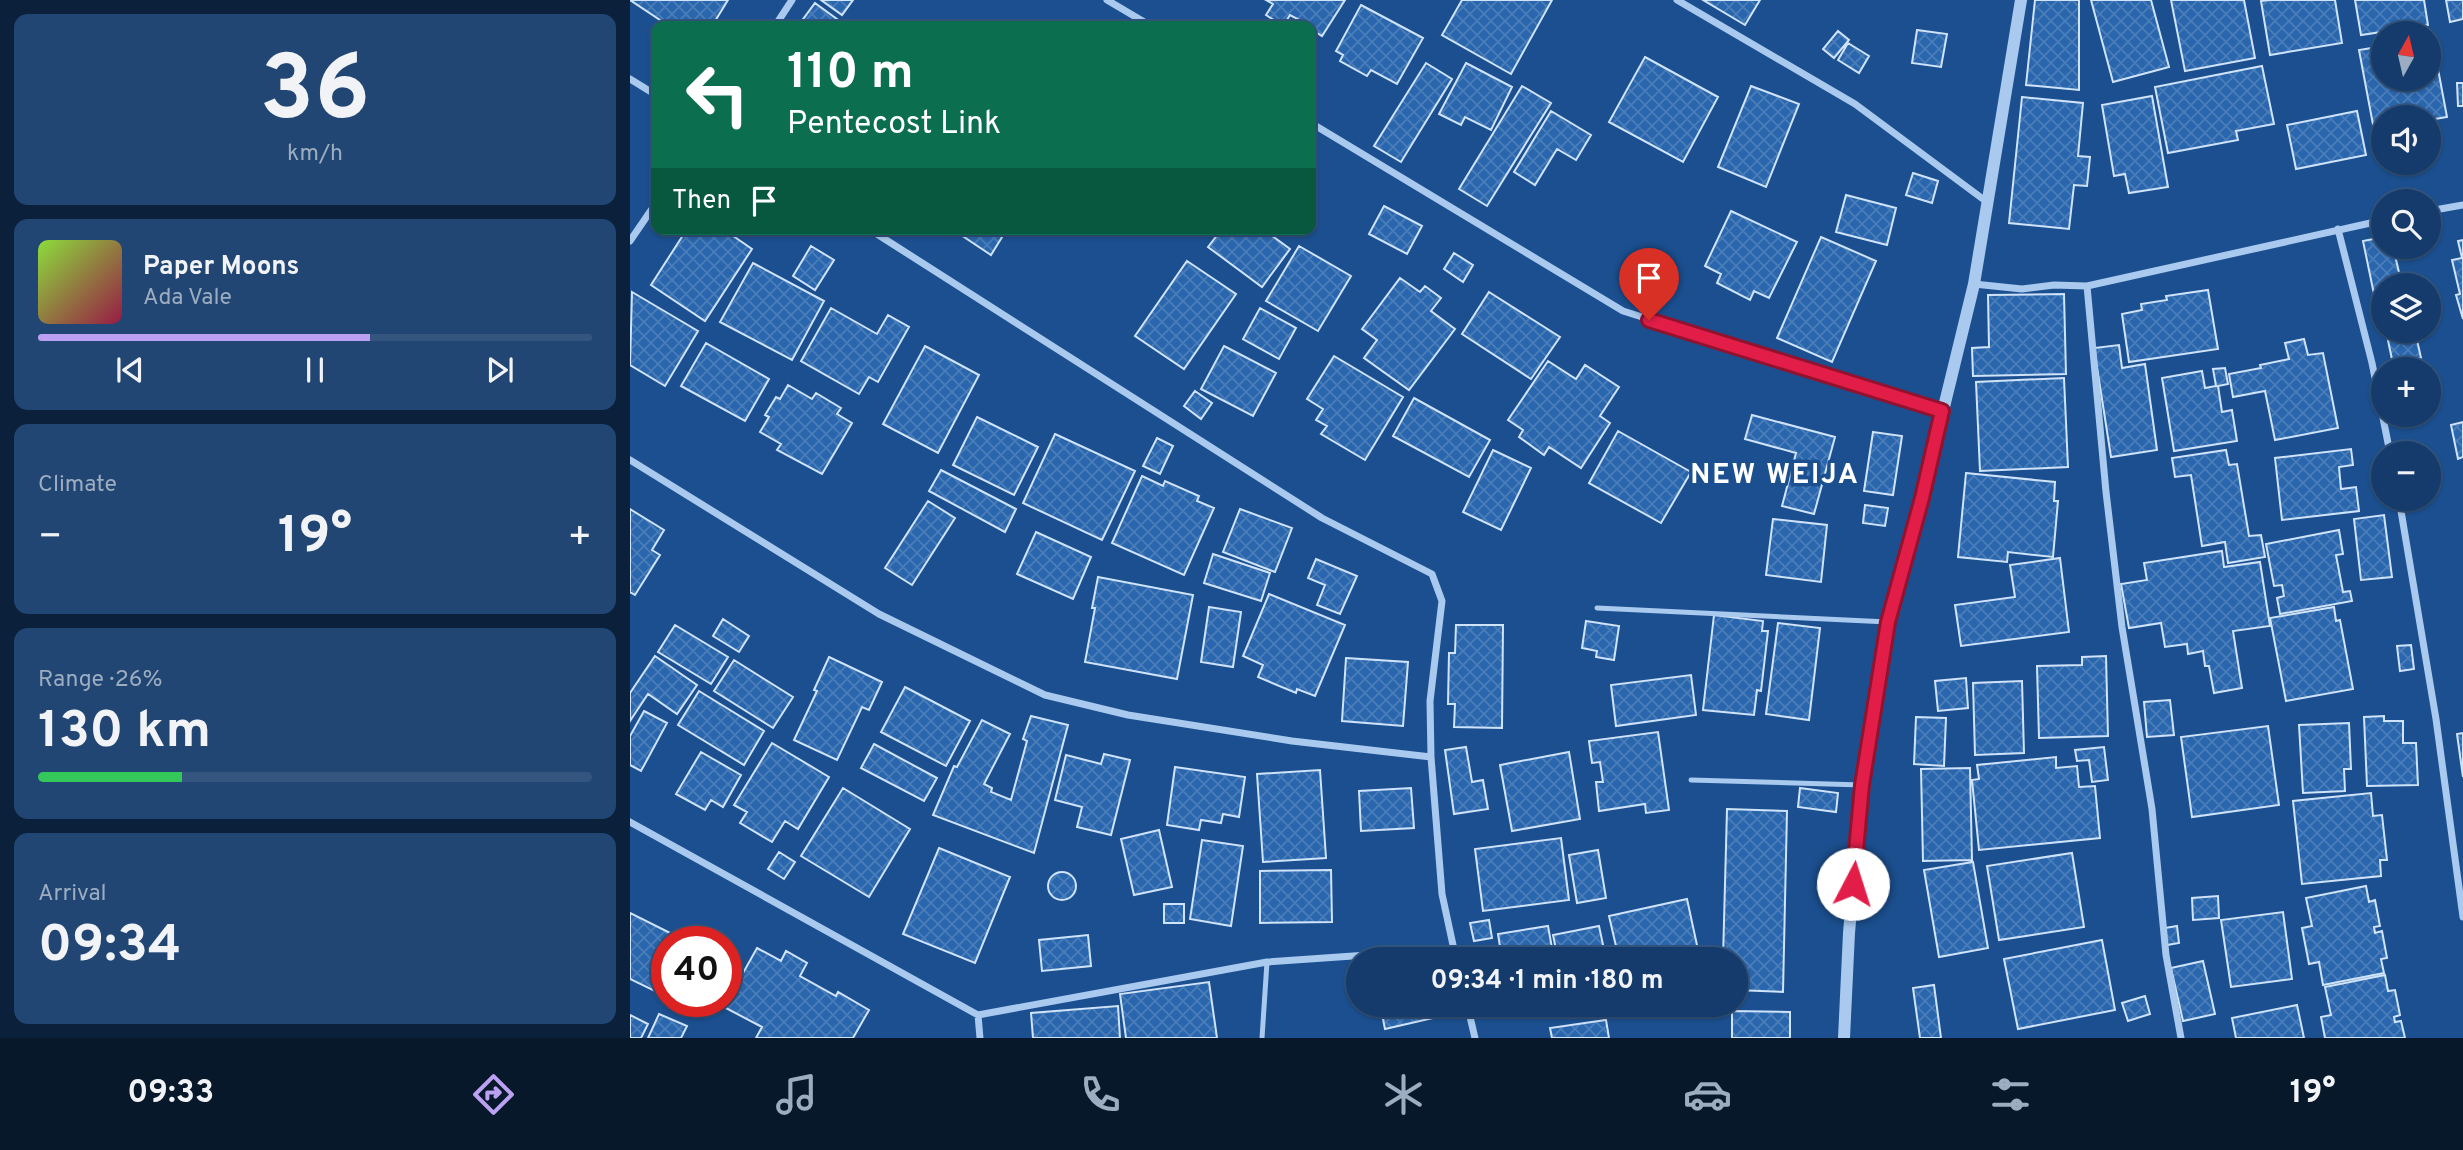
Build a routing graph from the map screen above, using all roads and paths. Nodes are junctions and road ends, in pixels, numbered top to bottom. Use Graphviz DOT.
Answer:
graph roads {
  1 [pos="792,0"];
  2 [pos="1107,0"];
  3 [pos="1677,0"];
  4 [pos="2021,0"];
  5 [pos="778,21"];
  6 [pos="1143,21"];
  7 [pos="630,79"];
  8 [pos="651,92"];
  9 [pos="1316,126"];
  10 [pos="1987,202"];
  11 [pos="2463,205"];
  12 [pos="2441,209"];
  13 [pos="651,210"];
  14 [pos="2371,223"];
  15 [pos="2338,229"];
  16 [pos="878,235"];
  17 [pos="630,242"];
  18 [pos="1974,284"];
  19 [pos="2087,286"];
  20 [pos="1942,411"];
  21 [pos="2388,441"];
  22 [pos="630,460"];
  23 [pos="2401,511"];
  24 [pos="1597,608"];
  25 [pos="1888,622"];
  26 [pos="1431,757"];
  27 [pos="1691,780"];
  28 [pos="1862,785"];
  29 [pos="630,822"];
  30 [pos="2463,917"];
  31 [pos="1454,947"];
  32 [pos="1346,957"];
  33 [pos="1267,962"];
  34 [pos="978,1015"];
  35 [pos="1470,1017"];
  36 [pos="980,1038"];
  37 [pos="1262,1038"];
  38 [pos="1475,1038"];
  39 [pos="1844,1038"];
  40 [pos="2182,1038"];
  1 -- 5 [label="street"];
  2 -- 6 [label="street"];
  3 -- 10 [label="street"];
  4 -- 10 [label="street"];
  7 -- 8 [label="street"];
  9 -- 20 [label="street"];
  10 -- 18 [label="street"];
  11 -- 12 [label="street"];
  13 -- 17 [label="street"];
  14 -- 15 [label="street"];
  15 -- 19 [label="street"];
  15 -- 21 [label="street"];
  16 -- 26 [label="street"];
  18 -- 19 [label="street"];
  18 -- 20 [label="street"];
  19 -- 40 [label="street"];
  20 -- 25 [label="street"];
  22 -- 26 [label="street"];
  23 -- 30 [label="street"];
  24 -- 25 [label="lane"];
  25 -- 28 [label="street"];
  26 -- 31 [label="street"];
  27 -- 28 [label="lane"];
  28 -- 39 [label="street"];
  29 -- 34 [label="street"];
  32 -- 33 [label="street"];
  33 -- 34 [label="street"];
  33 -- 37 [label="lane"];
  34 -- 36 [label="street"];
  35 -- 38 [label="street"];
}
